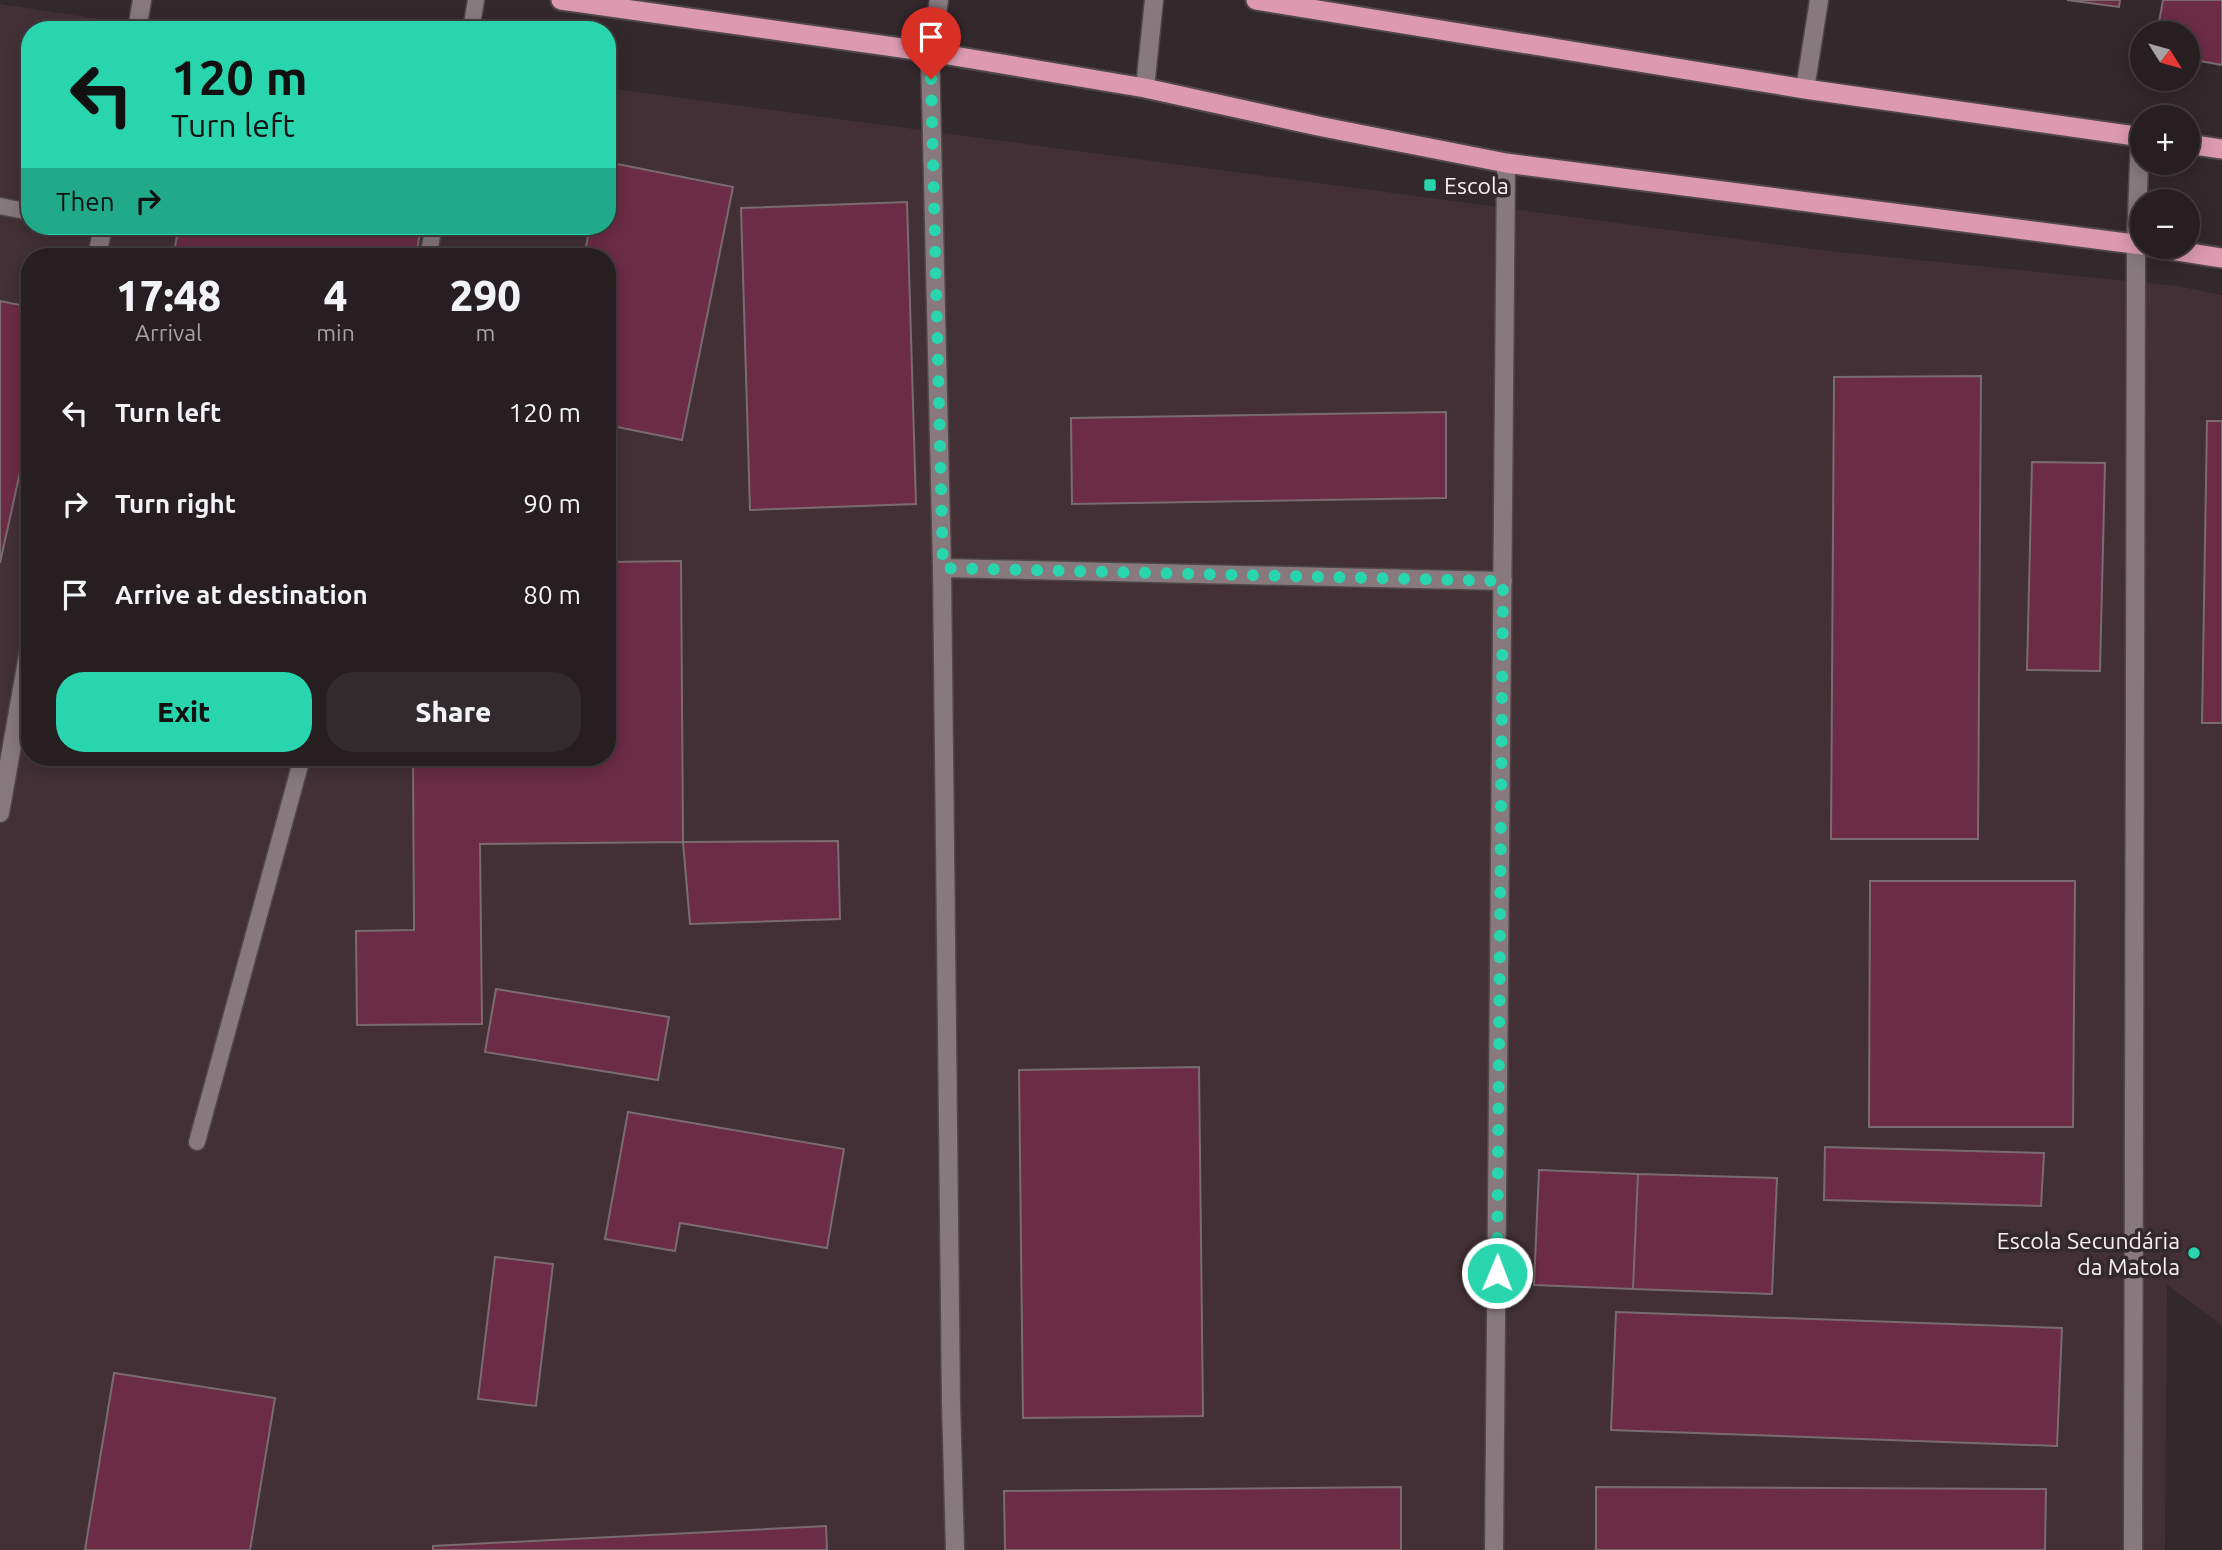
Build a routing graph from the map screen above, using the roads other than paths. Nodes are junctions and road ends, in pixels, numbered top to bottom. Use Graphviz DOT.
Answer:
graph roads {
  1 [pos="142,0"];
  2 [pos="476,0"];
  3 [pos="561,0"];
  4 [pos="939,0"];
  5 [pos="1154,0"];
  6 [pos="1256,0"];
  7 [pos="1819,0"];
  8 [pos="138,21"];
  9 [pos="472,21"];
  10 [pos="930,52"];
  11 [pos="1146,88"];
  12 [pos="1805,89"];
  13 [pos="2130,135"];
  14 [pos="2200,146"];
  15 [pos="2222,149"];
  16 [pos="1506,163"];
  17 [pos="0,206"];
  18 [pos="21,210"];
  19 [pos="2130,243"];
  20 [pos="2200,254"];
  21 [pos="2222,258"];
  22 [pos="2144,259"];
  23 [pos="943,568"];
  24 [pos="1503,581"];
  25 [pos="21,694"];
  26 [pos="300,766"];
  27 [pos="0,813"];
  28 [pos="197,1142"];
  29 [pos="955,1550"];
  30 [pos="1494,1550"];
  31 [pos="2133,1550"];
  1 -- 8 [label="street"];
  2 -- 9 [label="lane"];
  3 -- 10 [label="highway"];
  4 -- 10 [label="street"];
  5 -- 11 [label="street"];
  6 -- 12 [label="highway"];
  7 -- 12 [label="street"];
  10 -- 11 [label="highway"];
  10 -- 23 [label="street"];
  11 -- 16 [label="highway"];
  12 -- 13 [label="highway"];
  14 -- 15 [label="highway"];
  16 -- 19 [label="highway"];
  16 -- 24 [label="street"];
  17 -- 18 [label="lane"];
  20 -- 21 [label="highway"];
  22 -- 31 [label="street"];
  23 -- 24 [label="street"];
  23 -- 29 [label="street"];
  24 -- 30 [label="street"];
  25 -- 27 [label="street"];
  26 -- 28 [label="lane"];
}
